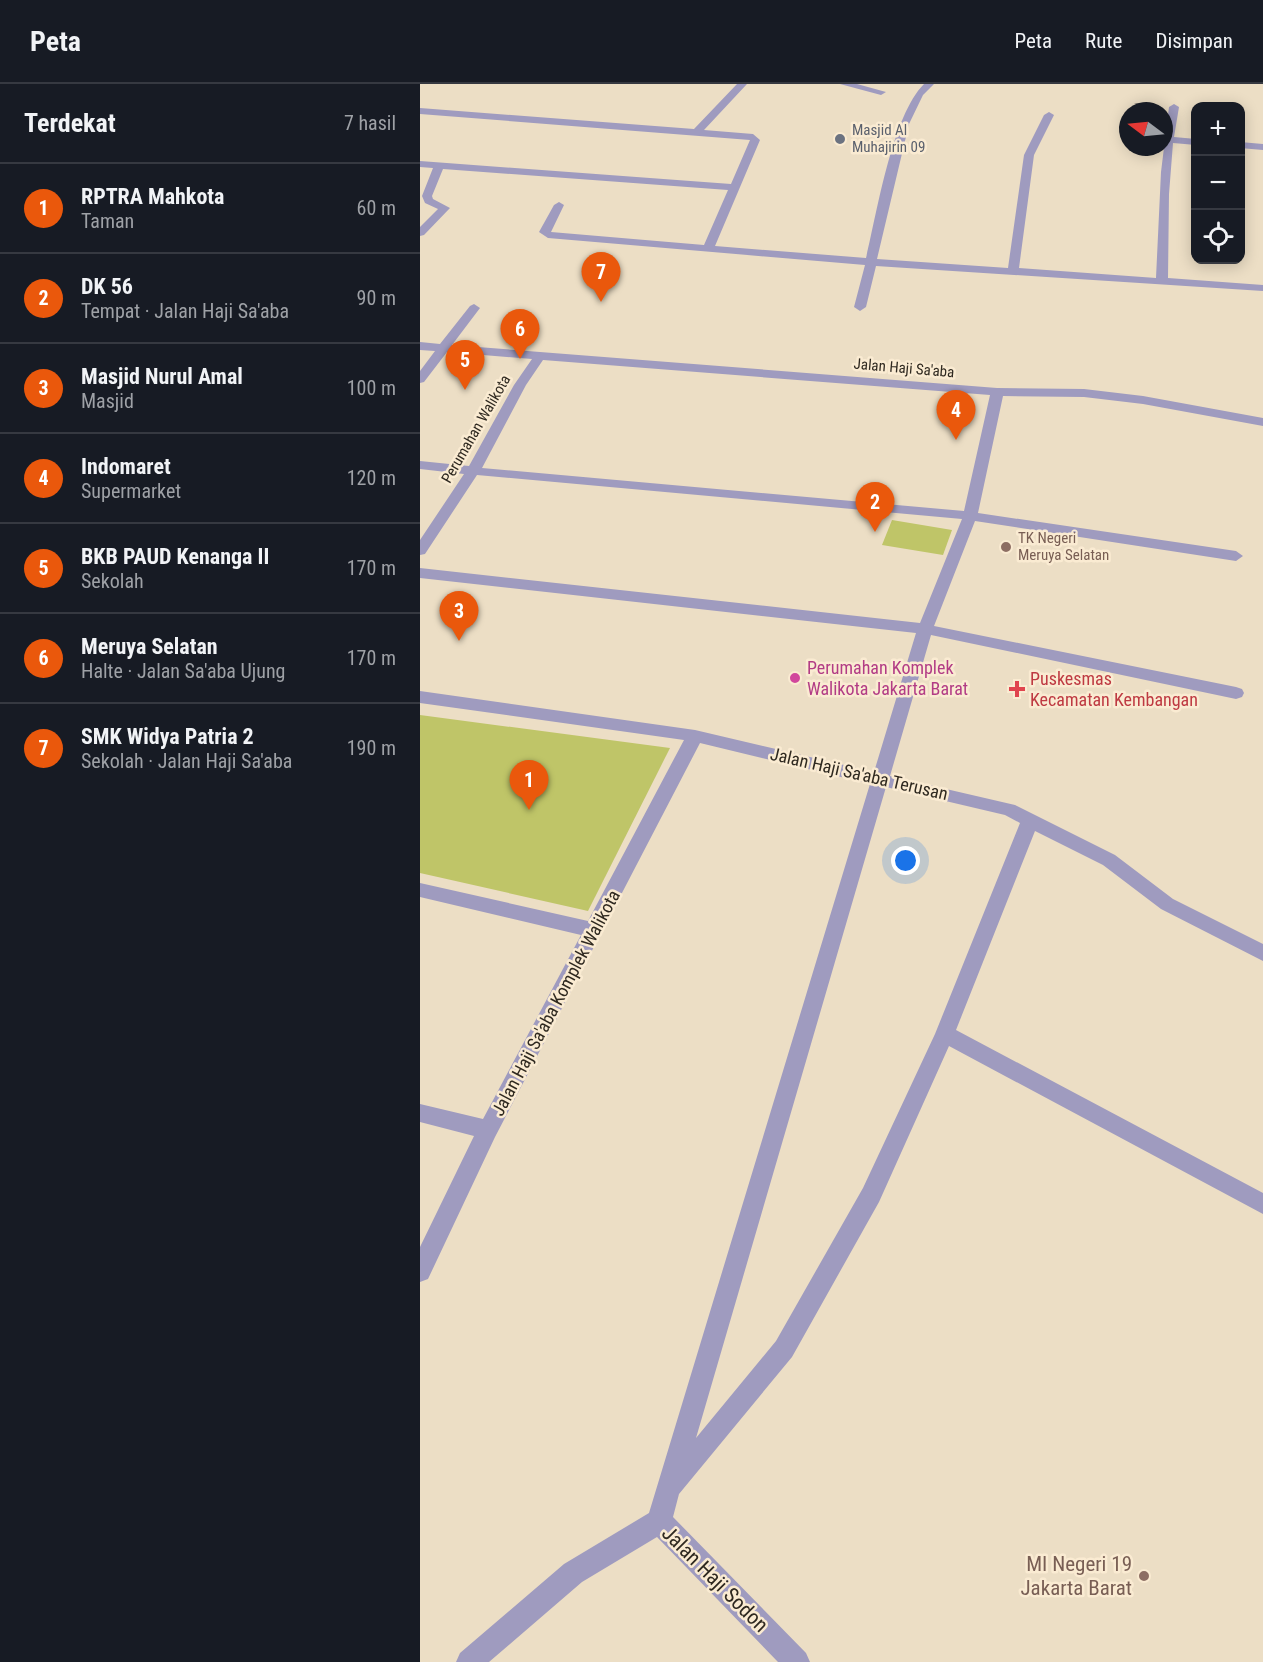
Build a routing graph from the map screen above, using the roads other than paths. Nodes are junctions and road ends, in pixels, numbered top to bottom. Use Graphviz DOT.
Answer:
graph roads {
  1 [pos="723,84"];
  2 [pos="845,84"];
  3 [pos="929,84"];
  4 [pos="741,85"];
  5 [pos="881,92"];
  6 [pos="1174,107"];
  7 [pos="420,111"];
  8 [pos="1173,112"];
  9 [pos="1049,115"];
  10 [pos="699,132"];
  11 [pos="1173,140"];
  12 [pos="1191,142"];
  13 [pos="1245,145"];
  14 [pos="1263,147"];
  15 [pos="1167,156"];
  16 [pos="420,164"];
  17 [pos="439,166"];
  18 [pos="732,187"];
  19 [pos="559,206"];
  20 [pos="420,233"];
  21 [pos="708,249"];
  22 [pos="870,262"];
  23 [pos="1013,272"];
  24 [pos="1162,282"];
  25 [pos="1263,288"];
  26 [pos="860,307"];
  27 [pos="474,308"];
  28 [pos="420,346"];
  29 [pos="446,348"];
  30 [pos="541,354"];
  31 [pos="420,379"];
  32 [pos="997,392"];
  33 [pos="1263,422"];
  34 [pos="420,465"];
  35 [pos="473,471"];
  36 [pos="970,516"];
  37 [pos="420,551"];
  38 [pos="1236,556"];
  39 [pos="420,573"];
  40 [pos="925,628"];
  41 [pos="1236,693"];
  42 [pos="420,697"];
  43 [pos="695,736"];
  44 [pos="881,778"];
  45 [pos="1030,821"];
  46 [pos="420,890"];
  47 [pos="594,930"];
  48 [pos="1263,953"];
  49 [pos="945,1034"];
  50 [pos="420,1113"];
  51 [pos="488,1130"];
  52 [pos="1263,1204"];
  53 [pos="420,1271"];
  54 [pos="668,1491"];
  55 [pos="659,1521"];
  56 [pos="470,1662"];
  57 [pos="797,1662"];
  1 -- 4 [label="street"];
  2 -- 5 [label="street"];
  3 -- 22 [label="street"];
  4 -- 10 [label="street"];
  6 -- 8 [label="street"];
  7 -- 10 [label="street"];
  9 -- 23 [label="street"];
  10 -- 18 [label="street"];
  11 -- 12 [label="street"];
  13 -- 14 [label="street"];
  15 -- 24 [label="street"];
  16 -- 17 [label="street"];
  17 -- 18 [label="street"];
  17 -- 20 [label="street"];
  18 -- 21 [label="street"];
  19 -- 21 [label="street"];
  21 -- 22 [label="street"];
  22 -- 23 [label="street"];
  22 -- 26 [label="street"];
  23 -- 24 [label="street"];
  24 -- 25 [label="street"];
  27 -- 29 [label="street"];
  28 -- 29 [label="street, Jalan Haji Sa'aba"];
  29 -- 30 [label="street, Jalan Haji Sa'aba"];
  29 -- 31 [label="street"];
  30 -- 32 [label="street, Jalan Haji Sa'aba"];
  30 -- 35 [label="street, Perumahan Walikota"];
  32 -- 33 [label="street, Jalan Haji Sa'aba"];
  32 -- 36 [label="street"];
  34 -- 35 [label="street"];
  35 -- 36 [label="street"];
  35 -- 37 [label="street, Perumahan Walikota"];
  36 -- 38 [label="street"];
  36 -- 40 [label="street"];
  39 -- 40 [label="street"];
  40 -- 41 [label="street"];
  40 -- 44 [label="street"];
  42 -- 43 [label="street, Jalan Haji Sa'aba Terusan"];
  43 -- 44 [label="street, Jalan Haji Sa'aba Terusan"];
  43 -- 47 [label="street, Jalan Haji Sa'aba Komplek Walikota"];
  44 -- 45 [label="street, Jalan Haji Sa'aba Terusan"];
  44 -- 54 [label="street"];
  45 -- 48 [label="street, Jalan Haji Sa'aba Terusan"];
  45 -- 49 [label="street"];
  46 -- 47 [label="street"];
  47 -- 51 [label="street, Jalan Haji Sa'aba Komplek Walikota"];
  49 -- 52 [label="street"];
  49 -- 54 [label="street"];
  50 -- 51 [label="street"];
  51 -- 53 [label="street, Jalan Haji Sa'aba Komplek Walikota"];
  54 -- 55 [label="street"];
  55 -- 56 [label="street"];
  55 -- 57 [label="street, Jalan Haji Sodon"];
}
